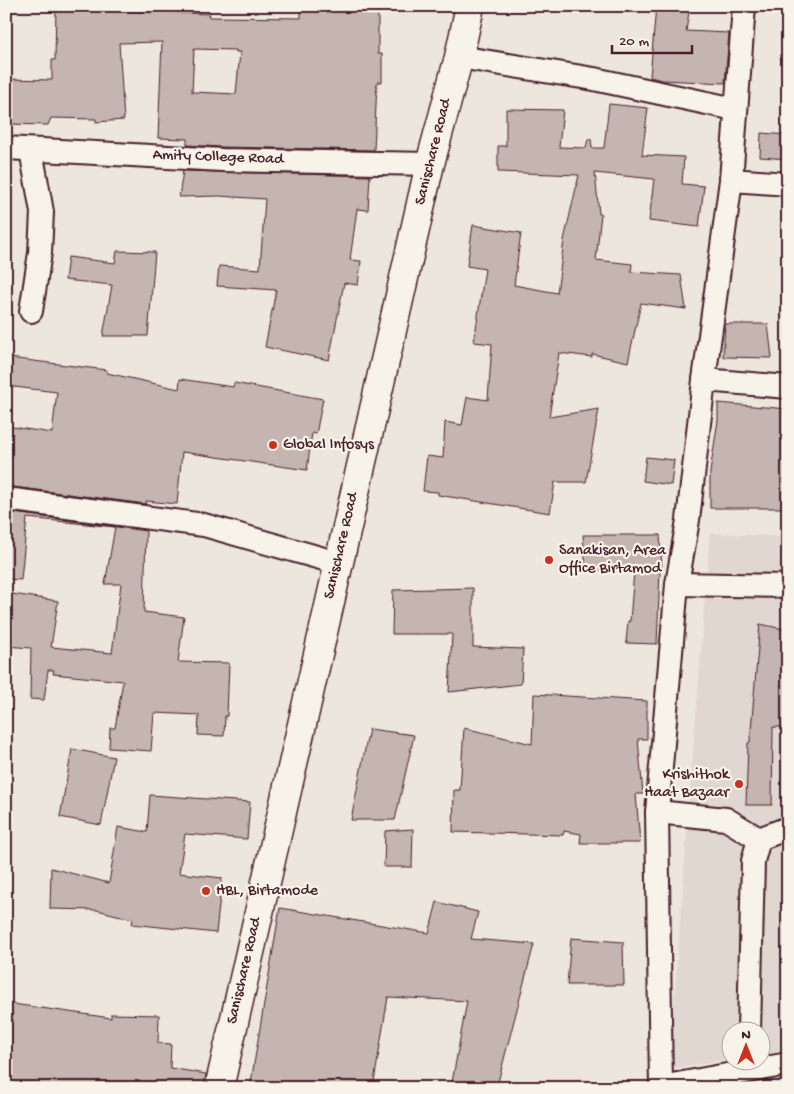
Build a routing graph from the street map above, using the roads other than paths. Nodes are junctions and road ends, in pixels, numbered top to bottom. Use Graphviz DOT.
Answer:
graph roads {
  1 [pos="470,6"];
  2 [pos="744,6"];
  3 [pos="459,57"];
  4 [pos="735,109"];
  5 [pos="6,148"];
  6 [pos="31,150"];
  7 [pos="430,164"];
  8 [pos="732,180"];
  9 [pos="788,184"];
  10 [pos="31,312"];
  11 [pos="704,380"];
  12 [pos="788,386"];
  13 [pos="6,499"];
  14 [pos="338,563"];
  15 [pos="677,584"];
  16 [pos="788,586"];
  17 [pos="657,812"];
  18 [pos="788,828"];
  19 [pos="759,839"];
  20 [pos="749,1022"];
  21 [pos="788,1064"];
  22 [pos="772,1065"];
  23 [pos="723,1072"];
  24 [pos="659,1087"];
  25 [pos="218,1088"];
  1 -- 3 [label="street, Sanischare Road"];
  2 -- 4 [label="street"];
  3 -- 4 [label="street"];
  3 -- 7 [label="street, Sanischare Road"];
  4 -- 8 [label="street"];
  5 -- 6 [label="street, Amity College Road"];
  6 -- 7 [label="street, Amity College Road"];
  6 -- 10 [label="street"];
  7 -- 14 [label="street, Sanischare Road"];
  8 -- 9 [label="street"];
  8 -- 11 [label="street"];
  11 -- 12 [label="street"];
  11 -- 15 [label="street"];
  13 -- 14 [label="street"];
  14 -- 25 [label="street, Sanischare Road"];
  15 -- 16 [label="street"];
  15 -- 17 [label="street"];
  17 -- 19 [label="street"];
  17 -- 24 [label="street"];
  18 -- 19 [label="street"];
  19 -- 20 [label="street"];
  21 -- 22 [label="street"];
  23 -- 24 [label="street"];
}
